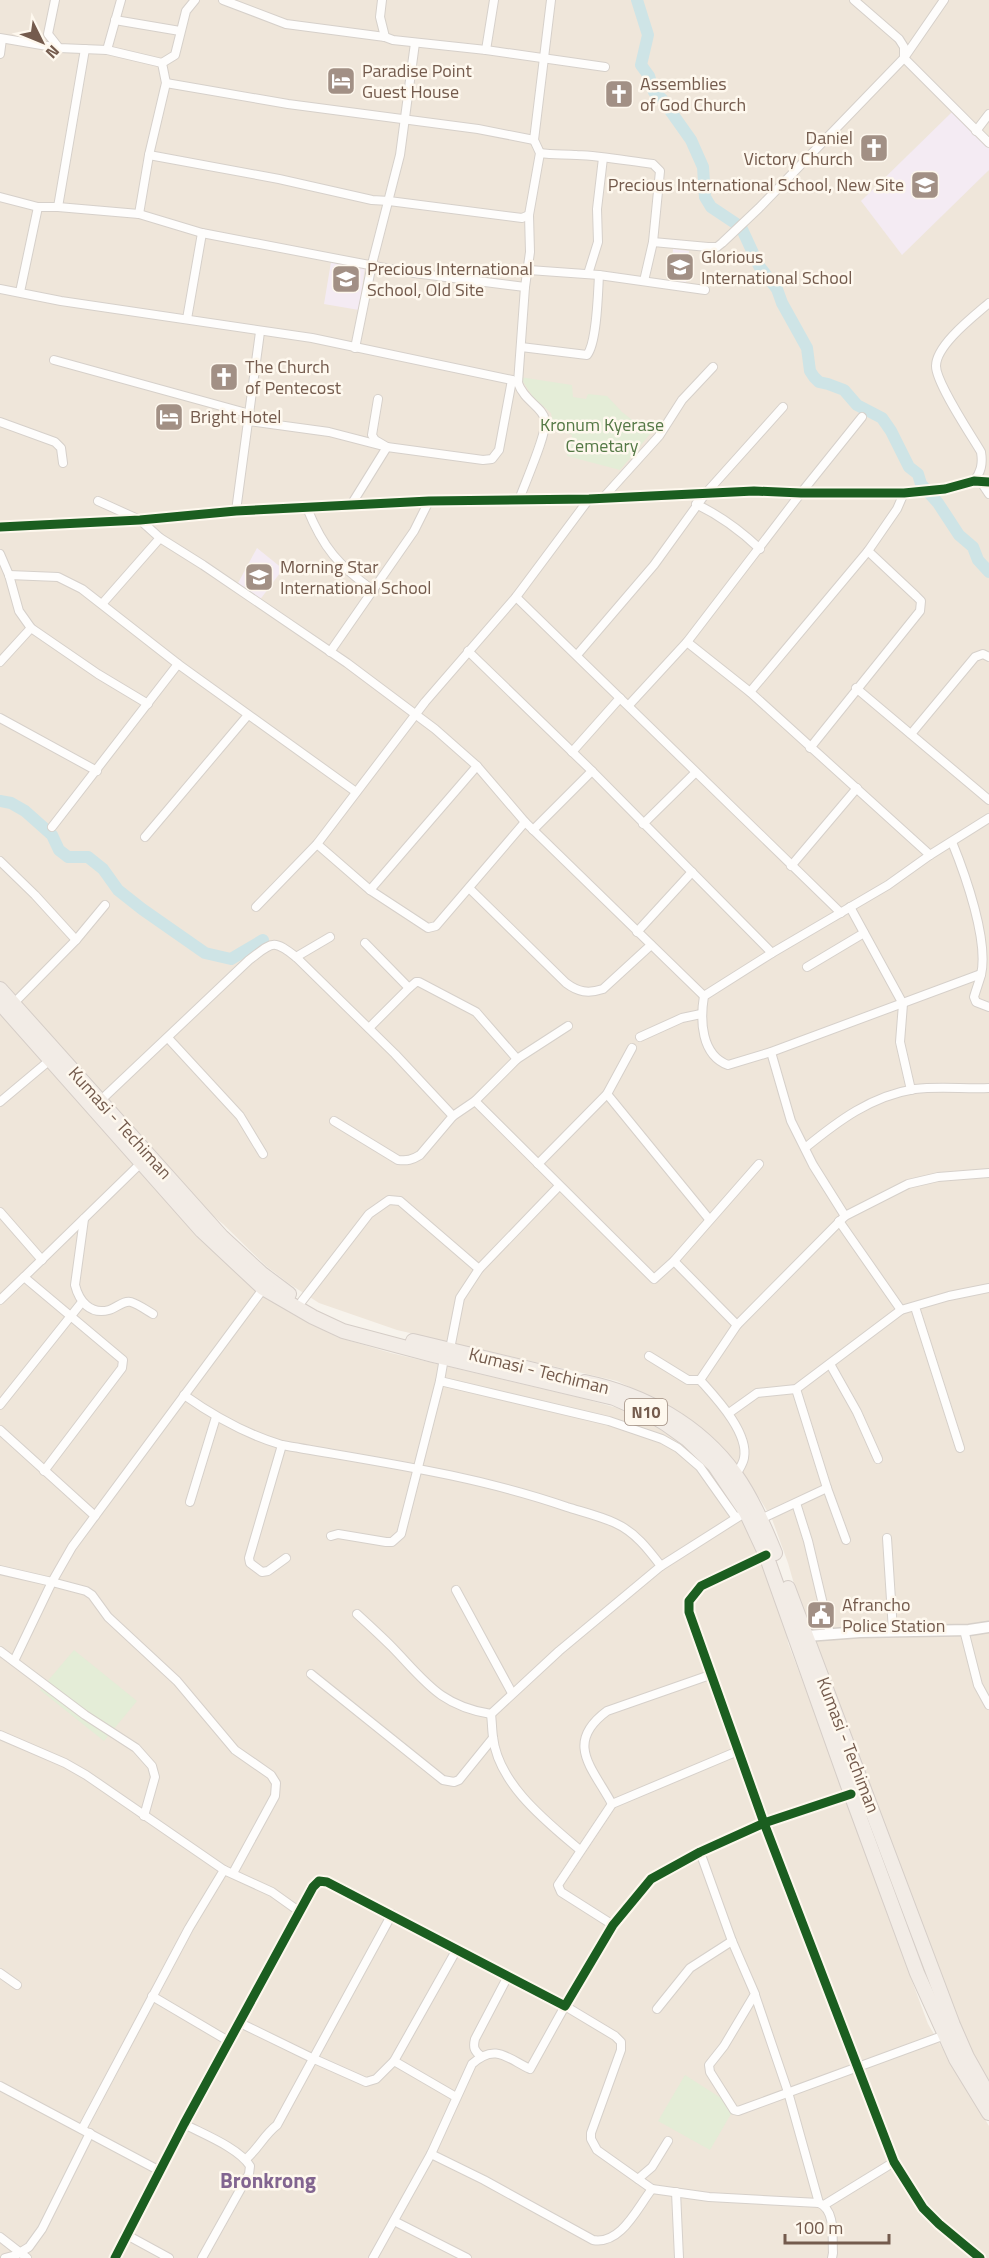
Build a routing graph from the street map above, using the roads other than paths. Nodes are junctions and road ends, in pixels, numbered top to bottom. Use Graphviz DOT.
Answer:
graph roads {
  1 [pos="55,0"];
  2 [pos="121,0"];
  3 [pos="195,0"];
  4 [pos="223,0"];
  5 [pos="382,0"];
  6 [pos="494,0"];
  7 [pos="551,0"];
  8 [pos="854,0"];
  9 [pos="944,0"];
  10 [pos="115,20"];
  11 [pos="180,31"];
  12 [pos="385,37"];
  13 [pos="1,39"];
  14 [pos="415,44"];
  15 [pos="59,48"];
  16 [pos="85,49"];
  17 [pos="107,50"];
  18 [pos="486,50"];
  19 [pos="0,54"];
  20 [pos="904,58"];
  21 [pos="543,59"];
  22 [pos="162,63"];
  23 [pos="604,67"];
  24 [pos="166,83"];
  25 [pos="989,114"];
  26 [pos="405,118"];
  27 [pos="976,131"];
  28 [pos="534,140"];
  29 [pos="989,143"];
  30 [pos="540,153"];
  31 [pos="149,155"];
  32 [pos="603,158"];
  33 [pos="0,197"];
  34 [pos="389,201"];
  35 [pos="38,207"];
  36 [pos="58,207"];
  37 [pos="139,214"];
  38 [pos="529,215"];
  39 [pos="202,233"];
  40 [pos="652,242"];
  41 [pos="372,264"];
  42 [pos="529,270"];
  43 [pos="588,274"];
  44 [pos="599,275"];
  45 [pos="644,281"];
  46 [pos="525,287"];
  47 [pos="0,289"];
  48 [pos="705,290"];
  49 [pos="20,292"];
  50 [pos="989,303"];
  51 [pos="187,319"];
  52 [pos="260,332"];
  53 [pos="521,347"];
  54 [pos="355,348"];
  55 [pos="54,360"];
  56 [pos="712,367"];
  57 [pos="515,381"];
  58 [pos="378,399"];
  59 [pos="783,407"];
  60 [pos="250,417"];
  61 [pos="862,417"];
  62 [pos="0,422"];
  63 [pos="989,445"];
  64 [pos="387,447"];
  65 [pos="981,452"];
  66 [pos="63,463"];
  67 [pos="981,482"];
  68 [pos="706,493"];
  69 [pos="801,493"];
  70 [pos="904,493"];
  71 [pos="989,494"];
  72 [pos="603,498"];
  73 [pos="589,499"];
  74 [pos="519,500"];
  75 [pos="98,501"];
  76 [pos="429,501"];
  77 [pos="696,504"];
  78 [pos="351,505"];
  79 [pos="307,508"];
  80 [pos="237,510"];
  81 [pos="140,520"];
  82 [pos="0,527"];
  83 [pos="160,538"];
  84 [pos="760,549"];
  85 [pos="868,551"];
  86 [pos="0,554"];
  87 [pos="9,575"];
  88 [pos="374,591"];
  89 [pos="516,597"];
  90 [pos="102,604"];
  91 [pos="31,628"];
  92 [pos="687,642"];
  93 [pos="468,651"];
  94 [pos="330,652"];
  95 [pos="577,655"];
  96 [pos="989,657"];
  97 [pos="0,662"];
  98 [pos="178,664"];
  99 [pos="856,688"];
  100 [pos="750,692"];
  101 [pos="620,698"];
  102 [pos="148,704"];
  103 [pos="629,705"];
  104 [pos="248,715"];
  105 [pos="415,715"];
  106 [pos="0,718"];
  107 [pos="911,734"];
  108 [pos="810,748"];
  109 [pos="572,752"];
  110 [pos="477,766"];
  111 [pos="97,771"];
  112 [pos="592,771"];
  113 [pos="695,773"];
  114 [pos="858,788"];
  115 [pos="356,792"];
  116 [pos="989,800"];
  117 [pos="989,818"];
  118 [pos="525,822"];
  119 [pos="643,824"];
  120 [pos="52,826"];
  121 [pos="533,830"];
  122 [pos="145,837"];
  123 [pos="952,842"];
  124 [pos="317,844"];
  125 [pos="930,855"];
  126 [pos="0,861"];
  127 [pos="791,866"];
  128 [pos="692,872"];
  129 [pos="470,888"];
  130 [pos="370,890"];
  131 [pos="105,905"];
  132 [pos="256,907"];
  133 [pos="850,907"];
  134 [pos="841,913"];
  135 [pos="637,932"];
  136 [pos="864,933"];
  137 [pos="330,937"];
  138 [pos="76,940"];
  139 [pos="364,943"];
  140 [pos="651,945"];
  141 [pos="772,953"];
  142 [pos="296,957"];
  143 [pos="807,967"];
  144 [pos="981,974"];
  145 [pos="409,988"];
  146 [pos="0,989"];
  147 [pos="704,996"];
  148 [pos="7,1004"];
  149 [pos="903,1004"];
  150 [pos="989,1007"];
  151 [pos="701,1014"];
  152 [pos="568,1026"];
  153 [pos="369,1028"];
  154 [pos="640,1037"];
  155 [pos="168,1038"];
  156 [pos="632,1048"];
  157 [pos="771,1052"];
  158 [pos="517,1059"];
  159 [pos="50,1060"];
  160 [pos="989,1088"];
  161 [pos="911,1090"];
  162 [pos="607,1094"];
  163 [pos="100,1101"];
  164 [pos="475,1101"];
  165 [pos="0,1102"];
  166 [pos="453,1116"];
  167 [pos="334,1121"];
  168 [pos="805,1148"];
  169 [pos="263,1154"];
  170 [pos="141,1163"];
  171 [pos="538,1164"];
  172 [pos="759,1164"];
  173 [pos="989,1173"];
  174 [pos="559,1186"];
  175 [pos="0,1212"];
  176 [pos="842,1218"];
  177 [pos="84,1219"];
  178 [pos="709,1219"];
  179 [pos="42,1260"];
  180 [pos="674,1261"];
  181 [pos="479,1269"];
  182 [pos="24,1278"];
  183 [pos="266,1284"];
  184 [pos="989,1288"];
  185 [pos="0,1300"];
  186 [pos="302,1301"];
  187 [pos="82,1302"];
  188 [pos="915,1307"];
  189 [pos="901,1310"];
  190 [pos="153,1314"];
  191 [pos="70,1316"];
  192 [pos="737,1325"];
  193 [pos="447,1353"];
  194 [pos="649,1356"];
  195 [pos="830,1364"];
  196 [pos="700,1380"];
  197 [pos="440,1381"];
  198 [pos="796,1389"];
  199 [pos="184,1395"];
  200 [pos="0,1405"];
  201 [pos="729,1413"];
  202 [pos="216,1417"];
  203 [pos="0,1430"];
  204 [pos="282,1445"];
  205 [pos="960,1448"];
  206 [pos="878,1459"];
  207 [pos="417,1469"];
  208 [pos="44,1471"];
  209 [pos="736,1475"];
  210 [pos="827,1488"];
  211 [pos="190,1502"];
  212 [pos="796,1503"];
  213 [pos="741,1515"];
  214 [pos="95,1516"];
  215 [pos="761,1519"];
  216 [pos="331,1536"];
  217 [pos="887,1538"];
  218 [pos="846,1540"];
  219 [pos="766,1555"];
  220 [pos="286,1558"];
  221 [pos="661,1566"];
  222 [pos="0,1570"];
  223 [pos="52,1581"];
  224 [pos="456,1590"];
  225 [pos="357,1614"];
  226 [pos="989,1627"];
  227 [pos="964,1630"];
  228 [pos="893,1631"];
  229 [pos="830,1634"];
  230 [pos="807,1636"];
  231 [pos="0,1651"];
  232 [pos="14,1661"];
  233 [pos="311,1674"];
  234 [pos="710,1674"];
  235 [pos="512,1693"];
  236 [pos="989,1705"];
  237 [pos="490,1714"];
  238 [pos="0,1735"];
  239 [pos="493,1738"];
  240 [pos="738,1751"];
  241 [pos="851,1794"];
  242 [pos="612,1804"];
  243 [pos="144,1816"];
  244 [pos="764,1823"];
  245 [pos="580,1850"];
  246 [pos="700,1852"];
  247 [pos="228,1872"];
  248 [pos="909,1906"];
  249 [pos="894,1911"];
  250 [pos="300,1912"];
  251 [pos="392,1914"];
  252 [pos="613,1925"];
  253 [pos="732,1941"];
  254 [pos="457,1949"];
  255 [pos="0,1973"];
  256 [pos="508,1976"];
  257 [pos="17,1985"];
  258 [pos="755,1994"];
  259 [pos="152,1996"];
  260 [pos="566,2006"];
  261 [pos="657,2009"];
  262 [pos="240,2023"];
  263 [pos="945,2035"];
  264 [pos="230,2042"];
  265 [pos="481,2056"];
  266 [pos="312,2058"];
  267 [pos="394,2061"];
  268 [pos="857,2067"];
  269 [pos="0,2086"];
  270 [pos="788,2091"];
  271 [pos="989,2096"];
  272 [pos="456,2097"];
  273 [pos="989,2113"];
  274 [pos="184,2124"];
  275 [pos="86,2131"];
  276 [pos="668,2141"];
  277 [pos="431,2154"];
  278 [pos="246,2159"];
  279 [pos="894,2162"];
  280 [pos="160,2171"];
  281 [pos="638,2179"];
  282 [pos="652,2188"];
  283 [pos="676,2192"];
  284 [pos="822,2204"];
  285 [pos="394,2221"];
  286 [pos="125,2234"];
  287 [pos="0,2237"];
  288 [pos="24,2255"];
  289 [pos="5,2258"];
  290 [pos="115,2258"];
  291 [pos="170,2258"];
  292 [pos="202,2258"];
  293 [pos="373,2258"];
  294 [pos="467,2258"];
  295 [pos="679,2258"];
  296 [pos="832,2258"];
  297 [pos="980,2258"];
  1 -- 15 [label="street"];
  2 -- 10 [label="street"];
  3 -- 11 [label="street"];
  4 -- 12 [label="street"];
  5 -- 12 [label="street"];
  6 -- 18 [label="street"];
  7 -- 21 [label="street"];
  8 -- 20 [label="street"];
  9 -- 20 [label="street"];
  10 -- 11 [label="street"];
  10 -- 17 [label="street"];
  11 -- 22 [label="street"];
  12 -- 14 [label="street"];
  13 -- 15 [label="street"];
  13 -- 19 [label="street"];
  14 -- 18 [label="street"];
  14 -- 26 [label="street"];
  15 -- 16 [label="street"];
  16 -- 17 [label="street"];
  16 -- 36 [label="street"];
  17 -- 22 [label="street"];
  18 -- 21 [label="street"];
  20 -- 27 [label="street"];
  20 -- 40 [label="street"];
  21 -- 23 [label="street"];
  21 -- 28 [label="street"];
  22 -- 24 [label="street"];
  24 -- 26 [label="street"];
  24 -- 31 [label="street"];
  25 -- 27 [label="street"];
  26 -- 28 [label="street"];
  26 -- 34 [label="street"];
  27 -- 29 [label="street"];
  28 -- 30 [label="street"];
  30 -- 32 [label="street"];
  30 -- 38 [label="street"];
  31 -- 34 [label="street"];
  31 -- 37 [label="street"];
  32 -- 40 [label="street"];
  32 -- 43 [label="street"];
  33 -- 35 [label="street"];
  34 -- 38 [label="street"];
  34 -- 41 [label="street"];
  35 -- 36 [label="street"];
  35 -- 49 [label="street"];
  36 -- 37 [label="street"];
  37 -- 39 [label="street"];
  38 -- 42 [label="street"];
  39 -- 41 [label="street"];
  39 -- 51 [label="street"];
  40 -- 45 [label="street"];
  41 -- 46 [label="street"];
  41 -- 54 [label="street"];
  42 -- 43 [label="street"];
  42 -- 46 [label="street"];
  43 -- 44 [label="street"];
  44 -- 45 [label="street"];
  44 -- 53 [label="street"];
  45 -- 48 [label="street"];
  46 -- 53 [label="street"];
  47 -- 49 [label="street"];
  49 -- 51 [label="street"];
  50 -- 65 [label="street"];
  51 -- 52 [label="street"];
  52 -- 54 [label="street"];
  52 -- 60 [label="street"];
  53 -- 57 [label="street"];
  54 -- 57 [label="street"];
  55 -- 60 [label="street"];
  56 -- 72 [label="street"];
  57 -- 64 [label="street"];
  57 -- 74 [label="street"];
  58 -- 64 [label="street"];
  59 -- 68 [label="street"];
  60 -- 64 [label="street"];
  60 -- 80 [label="street"];
  61 -- 69 [label="street"];
  62 -- 66 [label="street"];
  63 -- 65 [label="street"];
  64 -- 78 [label="street"];
  65 -- 67 [label="street"];
  67 -- 70 [label="street"];
  67 -- 71 [label="street"];
  68 -- 69 [label="street"];
  68 -- 72 [label="street"];
  68 -- 77 [label="street"];
  69 -- 70 [label="street"];
  69 -- 84 [label="street"];
  70 -- 85 [label="street"];
  72 -- 73 [label="street"];
  73 -- 74 [label="street"];
  73 -- 89 [label="street"];
  74 -- 76 [label="street"];
  75 -- 81 [label="street"];
  76 -- 78 [label="street"];
  76 -- 88 [label="street"];
  77 -- 84 [label="street"];
  77 -- 95 [label="street"];
  78 -- 79 [label="street"];
  79 -- 80 [label="street"];
  79 -- 88 [label="street"];
  80 -- 81 [label="street"];
  81 -- 82 [label="street"];
  81 -- 83 [label="street"];
  83 -- 90 [label="street"];
  83 -- 94 [label="street"];
  84 -- 92 [label="street"];
  85 -- 99 [label="street"];
  85 -- 100 [label="street"];
  86 -- 87 [label="street"];
  87 -- 90 [label="street"];
  87 -- 91 [label="street"];
  88 -- 94 [label="street"];
  89 -- 93 [label="street"];
  89 -- 95 [label="street"];
  90 -- 98 [label="street"];
  91 -- 97 [label="street"];
  91 -- 102 [label="street"];
  92 -- 100 [label="street"];
  92 -- 103 [label="street"];
  93 -- 105 [label="street"];
  93 -- 109 [label="street"];
  94 -- 105 [label="street"];
  95 -- 101 [label="street"];
  96 -- 107 [label="street"];
  98 -- 102 [label="street"];
  98 -- 104 [label="street"];
  99 -- 107 [label="street"];
  99 -- 108 [label="street"];
  100 -- 108 [label="street"];
  101 -- 103 [label="street"];
  101 -- 109 [label="street"];
  102 -- 111 [label="street"];
  103 -- 113 [label="street"];
  104 -- 115 [label="street"];
  104 -- 122 [label="street"];
  105 -- 110 [label="street"];
  105 -- 115 [label="street"];
  106 -- 111 [label="street"];
  107 -- 116 [label="street"];
  108 -- 114 [label="street"];
  109 -- 112 [label="street"];
  110 -- 118 [label="street"];
  110 -- 130 [label="street"];
  111 -- 120 [label="street"];
  112 -- 119 [label="street"];
  112 -- 121 [label="street"];
  113 -- 119 [label="street"];
  113 -- 127 [label="street"];
  114 -- 125 [label="street"];
  114 -- 127 [label="street"];
  115 -- 124 [label="street"];
  117 -- 123 [label="street"];
  118 -- 121 [label="street"];
  118 -- 129 [label="street"];
  119 -- 128 [label="street"];
  121 -- 135 [label="street"];
  123 -- 125 [label="street"];
  123 -- 144 [label="street"];
  124 -- 130 [label="street"];
  124 -- 132 [label="street"];
  125 -- 133 [label="street"];
  126 -- 138 [label="street"];
  127 -- 134 [label="street"];
  128 -- 135 [label="street"];
  128 -- 141 [label="street"];
  129 -- 130 [label="street"];
  129 -- 140 [label="street"];
  131 -- 138 [label="street"];
  133 -- 134 [label="street"];
  133 -- 136 [label="street"];
  134 -- 141 [label="street"];
  135 -- 140 [label="street"];
  136 -- 143 [label="street"];
  136 -- 149 [label="street"];
  137 -- 142 [label="street"];
  138 -- 148 [label="street"];
  139 -- 145 [label="street"];
  140 -- 147 [label="street"];
  141 -- 147 [label="street"];
  142 -- 153 [label="street"];
  142 -- 155 [label="street"];
  144 -- 149 [label="street"];
  144 -- 150 [label="street"];
  145 -- 153 [label="street"];
  145 -- 158 [label="street"];
  146 -- 148 [label="highway, Kumasi - Techiman / N10"];
  147 -- 151 [label="street"];
  148 -- 159 [label="highway, N10"];
  148 -- 163 [label="highway, Kumasi - Techiman / N10"];
  149 -- 157 [label="street"];
  149 -- 161 [label="street"];
  151 -- 154 [label="street"];
  151 -- 157 [label="street"];
  152 -- 158 [label="street"];
  153 -- 166 [label="street"];
  155 -- 163 [label="street"];
  155 -- 169 [label="street"];
  156 -- 162 [label="street"];
  157 -- 168 [label="street"];
  158 -- 164 [label="street"];
  159 -- 165 [label="street"];
  159 -- 170 [label="highway, N10"];
  160 -- 161 [label="street"];
  161 -- 168 [label="street"];
  162 -- 171 [label="street"];
  162 -- 178 [label="street"];
  163 -- 183 [label="highway, Kumasi - Techiman / N10"];
  164 -- 166 [label="street"];
  164 -- 171 [label="street"];
  166 -- 167 [label="street"];
  168 -- 176 [label="street"];
  170 -- 177 [label="street"];
  170 -- 183 [label="highway, N10"];
  171 -- 174 [label="street"];
  172 -- 178 [label="street"];
  173 -- 176 [label="street"];
  174 -- 180 [label="street"];
  174 -- 181 [label="street"];
  175 -- 179 [label="street"];
  176 -- 189 [label="street"];
  176 -- 192 [label="street"];
  177 -- 179 [label="street"];
  177 -- 187 [label="street"];
  178 -- 180 [label="street"];
  179 -- 182 [label="street"];
  180 -- 192 [label="street"];
  181 -- 186 [label="street"];
  181 -- 193 [label="street"];
  182 -- 185 [label="street"];
  182 -- 191 [label="street"];
  183 -- 186 [label="highway, Kumasi - Techiman / N10"];
  183 -- 193 [label="highway, N10"];
  183 -- 199 [label="street"];
  184 -- 188 [label="street"];
  186 -- 193 [label="highway, Kumasi - Techiman / N10"];
  187 -- 190 [label="street"];
  187 -- 191 [label="street"];
  188 -- 189 [label="street"];
  188 -- 205 [label="street"];
  189 -- 195 [label="street"];
  191 -- 200 [label="street"];
  191 -- 208 [label="street"];
  192 -- 196 [label="street"];
  193 -- 197 [label="street"];
  193 -- 209 [label="highway, Kumasi - Techiman / N10"];
  193 -- 213 [label="highway, N10"];
  194 -- 196 [label="street"];
  195 -- 198 [label="street"];
  195 -- 206 [label="street"];
  196 -- 201 [label="street"];
  197 -- 207 [label="street"];
  197 -- 213 [label="street"];
  198 -- 201 [label="street"];
  198 -- 210 [label="street"];
  199 -- 202 [label="street"];
  199 -- 214 [label="street"];
  201 -- 209 [label="street"];
  202 -- 204 [label="street"];
  202 -- 211 [label="street"];
  203 -- 208 [label="street"];
  204 -- 207 [label="street"];
  204 -- 220 [label="street"];
  207 -- 216 [label="street"];
  207 -- 221 [label="street"];
  208 -- 214 [label="street"];
  209 -- 215 [label="highway, Kumasi - Techiman / N10"];
  210 -- 212 [label="street"];
  210 -- 218 [label="street"];
  212 -- 215 [label="street"];
  212 -- 229 [label="street"];
  213 -- 219 [label="highway, N10"];
  213 -- 221 [label="street"];
  214 -- 223 [label="street"];
  215 -- 230 [label="highway, Kumasi - Techiman / N10"];
  217 -- 228 [label="street"];
  219 -- 234 [label="street"];
  219 -- 241 [label="highway, N10"];
  221 -- 235 [label="street"];
  222 -- 223 [label="street"];
  223 -- 232 [label="street"];
  223 -- 247 [label="street"];
  224 -- 235 [label="street"];
  225 -- 237 [label="street"];
  226 -- 227 [label="street"];
  227 -- 228 [label="street"];
  227 -- 236 [label="street"];
  228 -- 229 [label="street"];
  229 -- 230 [label="street"];
  230 -- 248 [label="highway, Kumasi - Techiman / N10"];
  231 -- 232 [label="street"];
  232 -- 243 [label="street"];
  233 -- 239 [label="street"];
  234 -- 240 [label="street"];
  234 -- 242 [label="street"];
  235 -- 237 [label="street"];
  237 -- 239 [label="street"];
  238 -- 243 [label="street"];
  239 -- 245 [label="street"];
  240 -- 242 [label="street"];
  240 -- 244 [label="street"];
  241 -- 244 [label="street"];
  241 -- 249 [label="highway, N10"];
  242 -- 245 [label="street"];
  243 -- 247 [label="street"];
  244 -- 246 [label="street"];
  244 -- 268 [label="street"];
  245 -- 252 [label="street"];
  246 -- 252 [label="street"];
  246 -- 253 [label="street"];
  247 -- 250 [label="street"];
  247 -- 259 [label="street"];
  248 -- 249 [label="highway"];
  248 -- 271 [label="highway, Kumasi - Techiman / N10"];
  249 -- 263 [label="highway, N10"];
  250 -- 251 [label="street"];
  250 -- 262 [label="street"];
  251 -- 254 [label="street"];
  251 -- 266 [label="street"];
  252 -- 260 [label="street"];
  253 -- 258 [label="street"];
  253 -- 261 [label="street"];
  254 -- 256 [label="street"];
  254 -- 267 [label="street"];
  255 -- 257 [label="street"];
  256 -- 260 [label="street"];
  256 -- 265 [label="street"];
  258 -- 270 [label="street"];
  258 -- 270 [label="street"];
  259 -- 264 [label="street"];
  259 -- 275 [label="street"];
  260 -- 265 [label="street"];
  260 -- 281 [label="street"];
  262 -- 264 [label="street"];
  262 -- 266 [label="street"];
  263 -- 268 [label="street"];
  263 -- 273 [label="highway, N10"];
  264 -- 274 [label="street"];
  265 -- 272 [label="street"];
  266 -- 267 [label="street"];
  266 -- 278 [label="street"];
  267 -- 272 [label="street"];
  268 -- 270 [label="street"];
  268 -- 279 [label="street"];
  269 -- 275 [label="street"];
  270 -- 284 [label="street"];
  272 -- 277 [label="street"];
  274 -- 278 [label="street"];
  274 -- 280 [label="street"];
  275 -- 280 [label="street"];
  275 -- 288 [label="street"];
  276 -- 281 [label="street"];
  277 -- 282 [label="street"];
  277 -- 285 [label="street"];
  278 -- 292 [label="street"];
  279 -- 284 [label="street"];
  279 -- 297 [label="street"];
  280 -- 286 [label="street"];
  281 -- 282 [label="street"];
  282 -- 283 [label="street"];
  283 -- 284 [label="street"];
  283 -- 295 [label="street"];
  284 -- 296 [label="street"];
  285 -- 293 [label="street"];
  285 -- 294 [label="street"];
  286 -- 290 [label="street"];
  286 -- 291 [label="street"];
  287 -- 288 [label="street"];
  288 -- 289 [label="street"];
}
